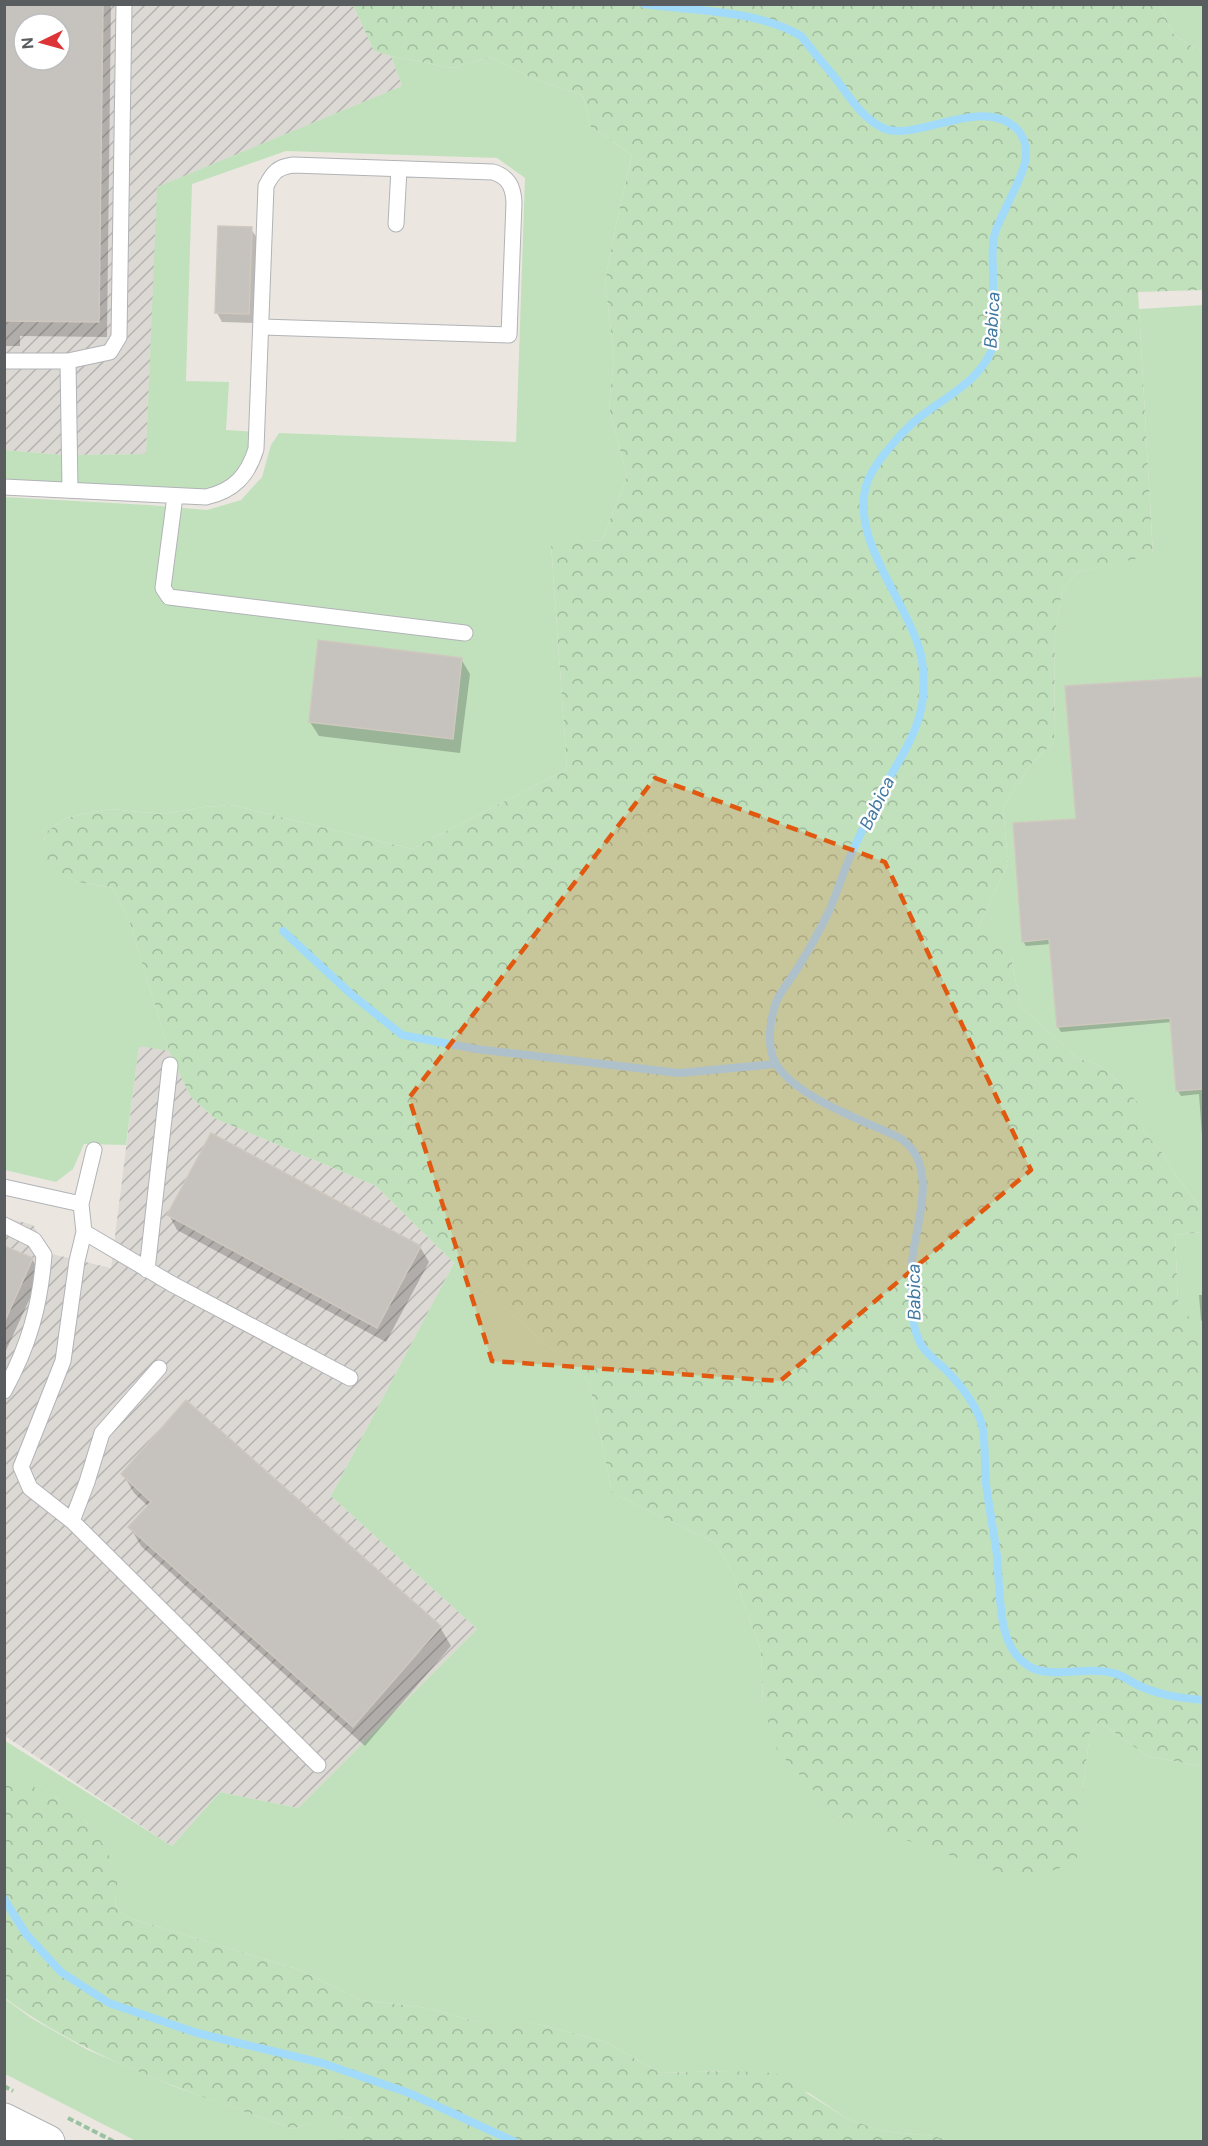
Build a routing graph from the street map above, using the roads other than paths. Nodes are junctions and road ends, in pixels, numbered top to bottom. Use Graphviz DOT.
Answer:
graph roads {
  1 [pos="124,4"];
  2 [pos="399,169"];
  3 [pos="396,225"];
  4 [pos="262,327"];
  5 [pos="4,361"];
  6 [pos="68,361"];
  7 [pos="4,487"];
  8 [pos="70,490"];
  9 [pos="175,496"];
  10 [pos="465,633"];
  11 [pos="170,1065"];
  12 [pos="94,1150"];
  13 [pos="4,1187"];
  14 [pos="81,1204"];
  15 [pos="4,1225"];
  16 [pos="84,1232"];
  17 [pos="147,1270"];
  18 [pos="159,1368"];
  19 [pos="350,1378"];
  20 [pos="4,1391"];
  21 [pos="72,1521"];
  22 [pos="318,1765"];
  23 [pos="4,2120"];
  24 [pos="48,2142"];
  1 -- 6 [label="lane"];
  2 -- 3 [label="lane"];
  2 -- 4 [label="lane"];
  2 -- 4 [label="lane"];
  4 -- 9 [label="lane"];
  5 -- 6 [label="lane"];
  6 -- 8 [label="lane"];
  7 -- 8 [label="lane"];
  8 -- 9 [label="lane"];
  9 -- 10 [label="lane"];
  11 -- 17 [label="lane"];
  12 -- 14 [label="lane"];
  13 -- 14 [label="lane"];
  14 -- 16 [label="lane"];
  15 -- 20 [label="lane"];
  16 -- 17 [label="lane"];
  16 -- 21 [label="lane"];
  17 -- 19 [label="lane"];
  18 -- 21 [label="lane"];
  21 -- 22 [label="lane"];
  23 -- 24 [label="street"];
}
